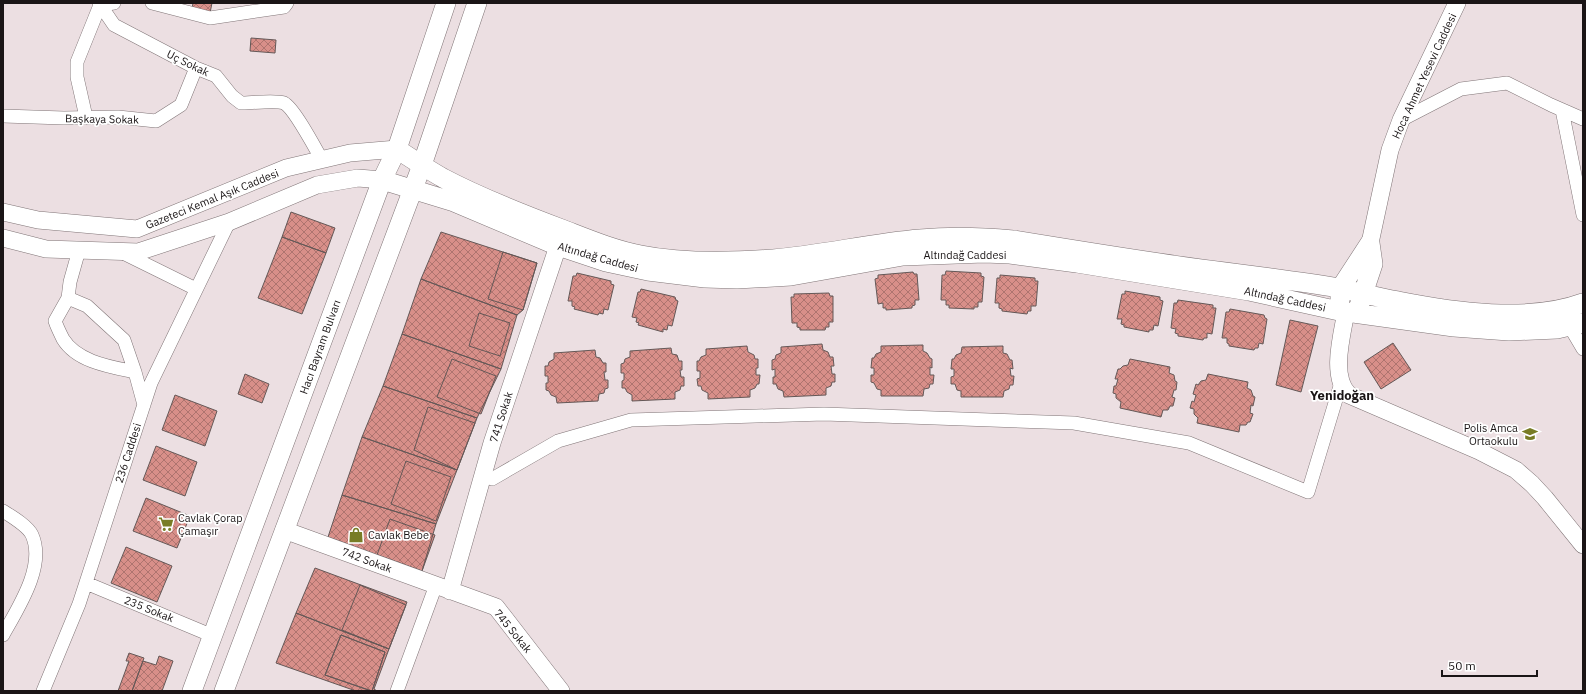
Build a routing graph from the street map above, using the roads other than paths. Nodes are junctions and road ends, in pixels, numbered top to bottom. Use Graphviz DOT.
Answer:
graph roads {
  1 [pos="114,3"];
  2 [pos="152,3"];
  3 [pos="286,3"];
  4 [pos="446,3"];
  5 [pos="477,3"];
  6 [pos="1457,3"];
  7 [pos="99,4"];
  8 [pos="196,68"];
  9 [pos="1562,110"];
  10 [pos="3,116"];
  11 [pos="86,117"];
  12 [pos="1583,119"];
  13 [pos="1401,120"];
  14 [pos="397,149"];
  15 [pos="322,160"];
  16 [pos="422,165"];
  17 [pos="382,180"];
  18 [pos="412,189"];
  19 [pos="3,212"];
  20 [pos="1583,216"];
  21 [pos="229,222"];
  22 [pos="3,238"];
  23 [pos="1370,243"];
  24 [pos="558,246"];
  25 [pos="79,250"];
  26 [pos="119,251"];
  27 [pos="1340,288"];
  28 [pos="196,289"];
  29 [pos="1364,294"];
  30 [pos="68,298"];
  31 [pos="1583,303"];
  32 [pos="1347,312"];
  33 [pos="1577,325"];
  34 [pos="1583,349"];
  35 [pos="135,372"];
  36 [pos="1341,383"];
  37 [pos="144,406"];
  38 [pos="492,479"];
  39 [pos="3,511"];
  40 [pos="284,530"];
  41 [pos="1583,545"];
  42 [pos="86,583"];
  43 [pos="443,588"];
  44 [pos="3,635"];
  45 [pos="213,636"];
  46 [pos="43,691"];
  47 [pos="192,691"];
  48 [pos="224,691"];
  49 [pos="397,691"];
  50 [pos="560,691"];
  1 -- 7 [label="street"];
  2 -- 3 [label="street"];
  4 -- 14 [label="main road, Hacı Bayram Bulvarı"];
  5 -- 16 [label="main road"];
  6 -- 13 [label="street, Hoca Ahmet Yesevi Caddesi"];
  7 -- 8 [label="street, Uç Sokak"];
  7 -- 11 [label="street"];
  8 -- 11 [label="street, Başkaya Sokak"];
  8 -- 15 [label="street, Uç Sokak"];
  9 -- 12 [label="street"];
  9 -- 13 [label="street"];
  9 -- 20 [label="street"];
  10 -- 11 [label="street, Başkaya Sokak"];
  13 -- 23 [label="street, Hoca Ahmet Yesevi Caddesi"];
  14 -- 15 [label="street, Gazeteci Kemal Aşık Caddesi"];
  14 -- 16 [label="main road, Altındağ Caddesi"];
  14 -- 17 [label="main road, Hacı Bayram Bulvarı"];
  15 -- 19 [label="street, Gazeteci Kemal Aşık Caddesi"];
  16 -- 18 [label="main road"];
  16 -- 27 [label="main road, Altındağ Caddesi"];
  17 -- 18 [label="main road, Altındağ Caddesi"];
  17 -- 21 [label="street, Gazeteci Kemal Aşık Caddesi"];
  17 -- 45 [label="main road, Hacı Bayram Bulvarı"];
  18 -- 24 [label="main road, Altındağ Caddesi"];
  18 -- 40 [label="main road"];
  21 -- 26 [label="street, Gazeteci Kemal Aşık Caddesi"];
  21 -- 28 [label="street, 236 Caddesi"];
  22 -- 25 [label="street, Gazeteci Kemal Aşık Caddesi"];
  23 -- 27 [label="main road, Hoca Ahmet Yesevi Caddesi"];
  23 -- 29 [label="main road, Hoca Ahmet Yesevi Caddesi"];
  24 -- 32 [label="main road, Altındağ Caddesi"];
  24 -- 43 [label="street, 741 Sokak"];
  25 -- 26 [label="street, Gazeteci Kemal Aşık Caddesi"];
  25 -- 30 [label="street"];
  26 -- 28 [label="street"];
  27 -- 29 [label="main road, Altındağ Caddesi"];
  27 -- 32 [label="main road"];
  28 -- 37 [label="street, 236 Caddesi"];
  29 -- 31 [label="main road, Altındağ Caddesi"];
  29 -- 32 [label="main road, Hoca Ahmet Yesevi Caddesi"];
  30 -- 35 [label="street"];
  30 -- 35 [label="street"];
  32 -- 33 [label="main road, Altındağ Caddesi"];
  32 -- 36 [label="street"];
  33 -- 34 [label="street"];
  35 -- 37 [label="street"];
  36 -- 38 [label="street"];
  36 -- 41 [label="street"];
  37 -- 42 [label="street, 236 Caddesi"];
  39 -- 44 [label="street"];
  40 -- 43 [label="street, 742 Sokak"];
  40 -- 48 [label="main road"];
  42 -- 45 [label="street, 235 Sokak"];
  42 -- 46 [label="street, 236 Caddesi"];
  43 -- 49 [label="street"];
  43 -- 50 [label="street, 745 Sokak"];
  45 -- 47 [label="main road, Hacı Bayram Bulvarı"];
}
